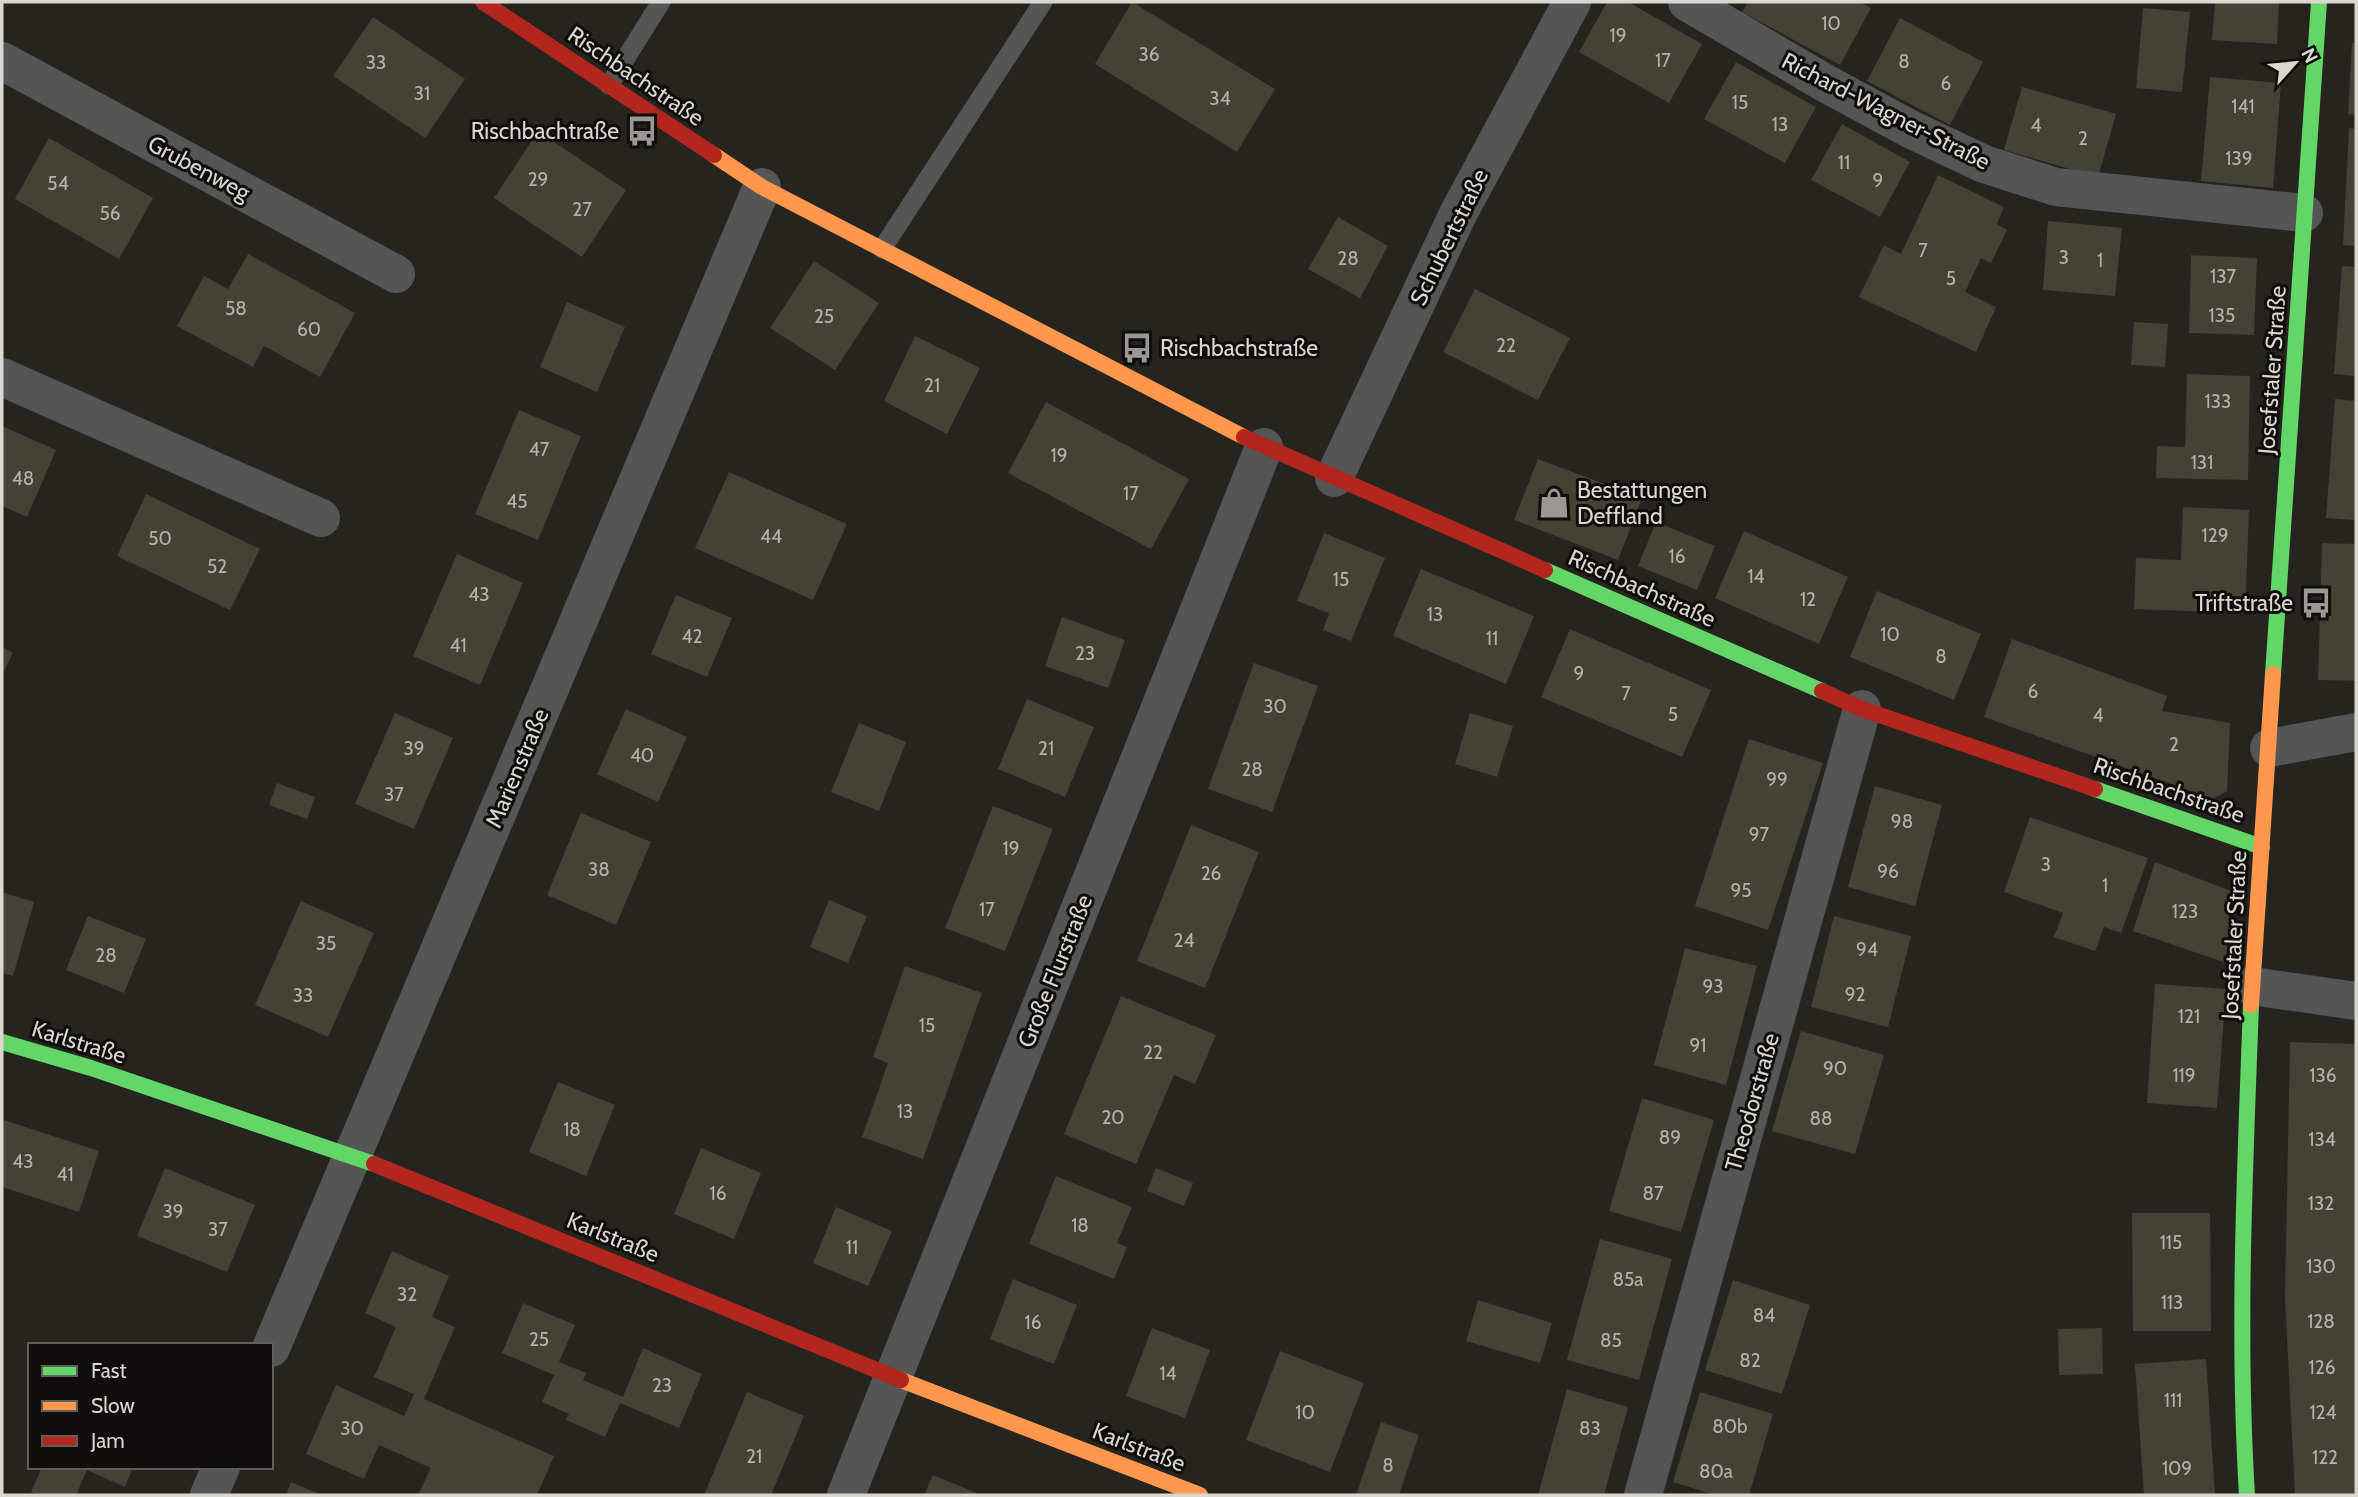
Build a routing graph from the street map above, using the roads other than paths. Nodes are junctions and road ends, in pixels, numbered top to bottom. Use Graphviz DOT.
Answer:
graph roads {
  1 [pos="483,2"];
  2 [pos="661,2"];
  3 [pos="1043,2"];
  4 [pos="1572,2"];
  5 [pos="2319,2"];
  6 [pos="1693,3"];
  7 [pos="2,61"];
  8 [pos="609,85"];
  9 [pos="762,187"];
  10 [pos="2304,213"];
  11 [pos="882,249"];
  12 [pos="396,274"];
  13 [pos="2,377"];
  14 [pos="1264,447"];
  15 [pos="1335,478"];
  16 [pos="321,518"];
  17 [pos="1862,709"];
  18 [pos="2356,732"];
  19 [pos="2269,748"];
  20 [pos="2262,847"];
  21 [pos="2252,986"];
  22 [pos="2356,1001"];
  23 [pos="2,1042"];
  24 [pos="353,1155"];
  25 [pos="273,1343"];
  26 [pos="892,1377"];
  27 [pos="220,1469"];
  28 [pos="209,1495"];
  29 [pos="846,1495"];
  30 [pos="1200,1495"];
  31 [pos="1643,1495"];
  32 [pos="2247,1495"];
  1 -- 8 [label="street, Rischbachstraße"];
  2 -- 8 [label="lane"];
  3 -- 11 [label="lane"];
  4 -- 15 [label="street, Schubertstraße"];
  5 -- 10 [label="street, Josefstaler Straße"];
  6 -- 10 [label="street, Richard-Wagner-Straße"];
  7 -- 12 [label="street, Grubenweg"];
  8 -- 9 [label="street, Rischbachstraße"];
  9 -- 11 [label="street, Rischbachstraße"];
  9 -- 24 [label="street, Marienstraße"];
  10 -- 19 [label="street, Josefstaler Straße"];
  11 -- 14 [label="street, Rischbachstraße"];
  13 -- 16 [label="street"];
  14 -- 15 [label="street, Rischbachstraße"];
  14 -- 26 [label="street, Große Flurstraße"];
  15 -- 17 [label="street, Rischbachstraße"];
  17 -- 20 [label="street, Rischbachstraße"];
  17 -- 31 [label="street, Theodorstraße"];
  18 -- 19 [label="street"];
  19 -- 20 [label="street, Josefstaler Straße"];
  20 -- 21 [label="street, Josefstaler Straße"];
  21 -- 22 [label="street"];
  21 -- 32 [label="street, Josefstaler Straße"];
  23 -- 24 [label="street, Karlstraße"];
  24 -- 25 [label="street, Marienstraße"];
  24 -- 26 [label="street, Karlstraße"];
  26 -- 29 [label="street, Große Flurstraße"];
  26 -- 30 [label="street, Karlstraße"];
  27 -- 28 [label="street"];
}
